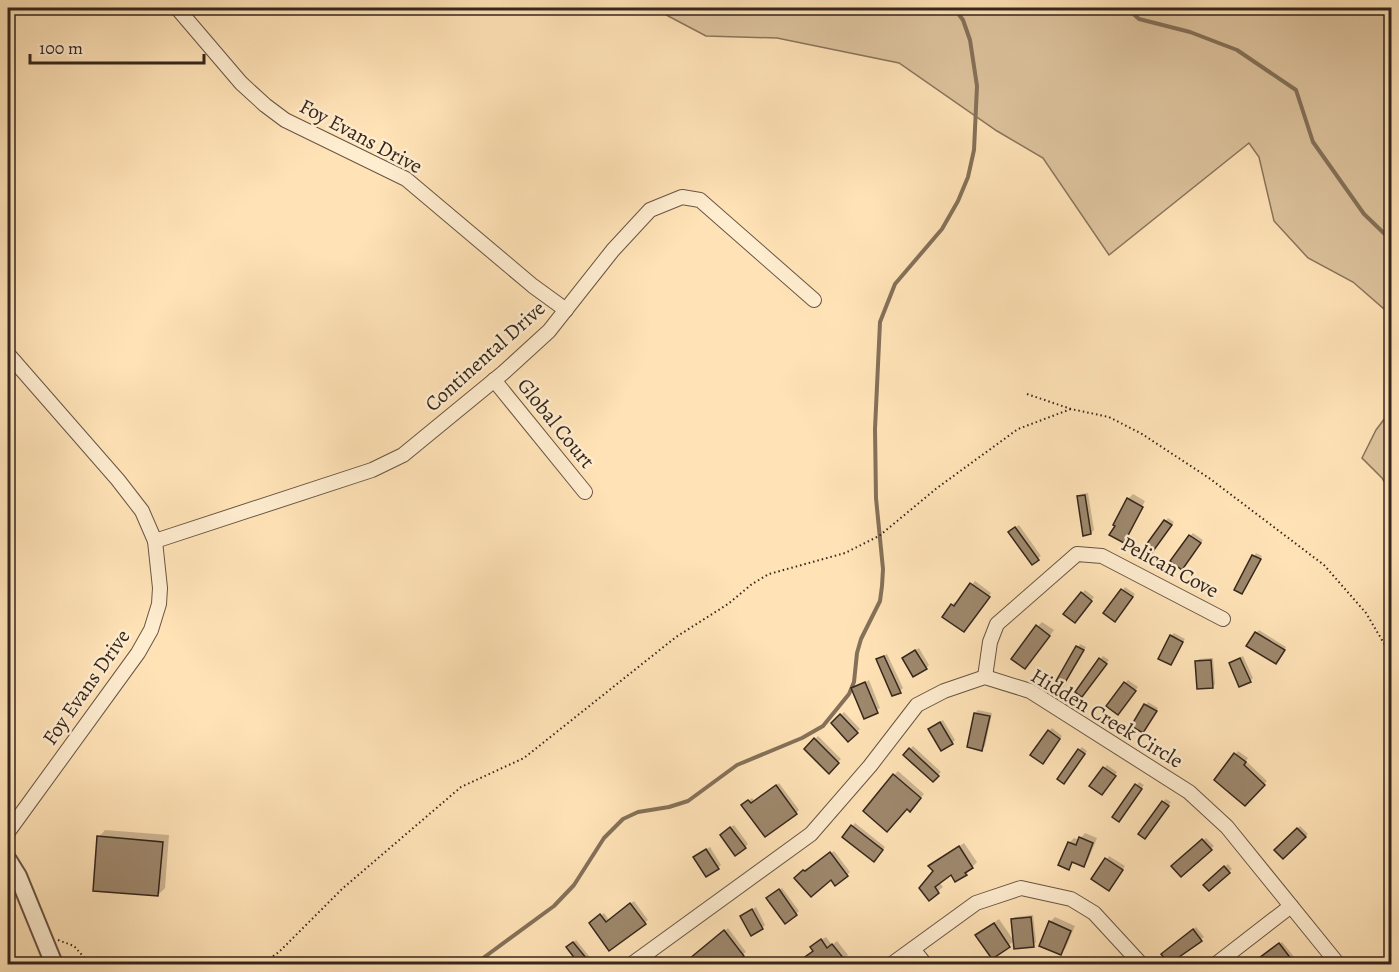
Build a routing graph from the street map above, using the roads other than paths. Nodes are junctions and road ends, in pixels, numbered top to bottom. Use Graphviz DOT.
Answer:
graph roads {
  1 [pos="177,8"];
  2 [pos="814,300"];
  3 [pos="566,310"];
  4 [pos="8,354"];
  5 [pos="494,380"];
  6 [pos="585,492"];
  7 [pos="155,541"];
  8 [pos="1223,619"];
  9 [pos="985,677"];
  10 [pos="8,832"];
  11 [pos="8,860"];
  12 [pos="1291,906"];
  13 [pos="913,949"];
  14 [pos="54,964"];
  15 [pos="632,964"];
  16 [pos="892,964"];
  17 [pos="925,964"];
  18 [pos="1141,964"];
  19 [pos="1216,964"];
  20 [pos="1338,964"];
  1 -- 3 [label="street, Foy Evans Drive"];
  2 -- 3 [label="street, Continental Drive"];
  3 -- 5 [label="street, Continental Drive"];
  4 -- 7 [label="street, Foy Evans Drive"];
  5 -- 6 [label="street, Global Court"];
  5 -- 7 [label="street, Continental Drive"];
  7 -- 10 [label="street, Foy Evans Drive"];
  8 -- 9 [label="street, Pelican Cove"];
  9 -- 12 [label="street, Hidden Creek Circle"];
  9 -- 15 [label="street"];
  11 -- 14 [label="street"];
  12 -- 19 [label="street"];
  12 -- 20 [label="street, Hidden Creek Circle"];
  13 -- 16 [label="street"];
  13 -- 17 [label="street"];
  13 -- 18 [label="street"];
}
